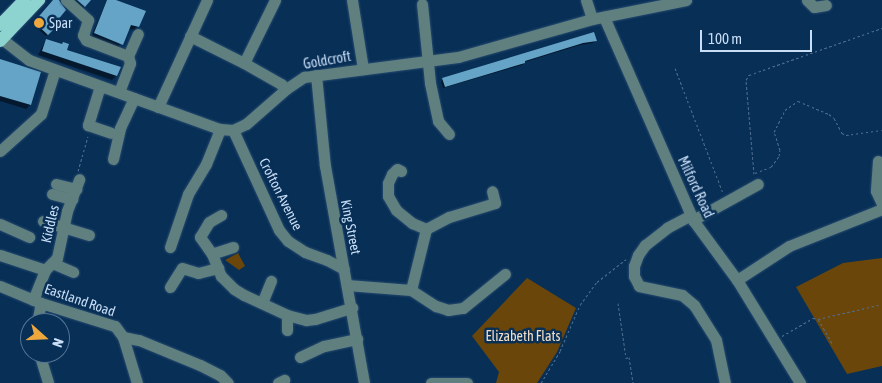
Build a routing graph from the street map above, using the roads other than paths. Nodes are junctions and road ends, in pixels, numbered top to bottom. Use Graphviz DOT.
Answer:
graph roads {
  1 [pos="39,0"];
  2 [pos="66,0"];
  3 [pos="207,0"];
  4 [pos="275,0"];
  5 [pos="352,0"];
  6 [pos="586,0"];
  7 [pos="684,0"];
  8 [pos="807,0"];
  9 [pos="20,2"];
  10 [pos="422,4"];
  11 [pos="826,5"];
  12 [pos="604,17"];
  13 [pos="592,19"];
  14 [pos="0,25"];
  15 [pos="138,34"];
  16 [pos="190,36"];
  17 [pos="1,40"];
  18 [pos="128,56"];
  19 [pos="429,62"];
  20 [pos="244,64"];
  21 [pos="363,69"];
  22 [pos="55,70"];
  23 [pos="316,75"];
  24 [pos="100,86"];
  25 [pos="286,89"];
  26 [pos="119,92"];
  27 [pos="134,98"];
  28 [pos="158,106"];
  29 [pos="220,129"];
  30 [pos="233,130"];
  31 [pos="111,133"];
  32 [pos="448,134"];
  33 [pos="0,151"];
  34 [pos="113,159"];
  35 [pos="878,161"];
  36 [pos="400,167"];
  37 [pos="755,177"];
  38 [pos="54,189"];
  39 [pos="492,191"];
  40 [pos="882,204"];
  41 [pos="882,209"];
  42 [pos="221,214"];
  43 [pos="692,218"];
  44 [pos="43,221"];
  45 [pos="0,224"];
  46 [pos="63,227"];
  47 [pos="426,229"];
  48 [pos="89,235"];
  49 [pos="29,237"];
  50 [pos="233,247"];
  51 [pos="170,248"];
  52 [pos="212,254"];
  53 [pos="0,256"];
  54 [pos="48,266"];
  55 [pos="218,268"];
  56 [pos="344,269"];
  57 [pos="73,272"];
  58 [pos="505,274"];
  59 [pos="737,280"];
  60 [pos="271,281"];
  61 [pos="347,285"];
  62 [pos="0,286"];
  63 [pos="170,287"];
  64 [pos="411,290"];
  65 [pos="37,302"];
  66 [pos="262,303"];
  67 [pos="352,308"];
  68 [pos="37,313"];
  69 [pos="287,314"];
  70 [pos="287,330"];
  71 [pos="123,337"];
  72 [pos="357,338"];
  73 [pos="300,358"];
  74 [pos="42,363"];
  75 [pos="48,383"];
  76 [pos="137,383"];
  77 [pos="228,383"];
  78 [pos="364,383"];
  79 [pos="431,383"];
  80 [pos="467,383"];
  81 [pos="725,383"];
  82 [pos="800,383"];
  1 -- 17 [label="main road"];
  2 -- 18 [label="street"];
  3 -- 16 [label="street"];
  4 -- 20 [label="street"];
  5 -- 21 [label="street"];
  6 -- 13 [label="street"];
  7 -- 12 [label="street, Goldcroft"];
  8 -- 11 [label="street"];
  9 -- 14 [label="main road"];
  10 -- 19 [label="street"];
  12 -- 13 [label="street, Goldcroft"];
  12 -- 43 [label="street, Milford Road"];
  13 -- 19 [label="street, Goldcroft"];
  15 -- 18 [label="street"];
  16 -- 20 [label="street"];
  16 -- 28 [label="street"];
  17 -- 22 [label="street"];
  18 -- 26 [label="street"];
  19 -- 21 [label="street, Goldcroft"];
  19 -- 32 [label="street"];
  20 -- 25 [label="street"];
  21 -- 23 [label="street, Goldcroft"];
  22 -- 24 [label="street"];
  22 -- 33 [label="street"];
  23 -- 25 [label="street, Goldcroft"];
  23 -- 56 [label="street, King Street"];
  24 -- 26 [label="street"];
  24 -- 31 [label="street"];
  25 -- 30 [label="street, Goldcroft"];
  26 -- 27 [label="street"];
  27 -- 28 [label="street"];
  27 -- 34 [label="street"];
  28 -- 29 [label="street"];
  29 -- 30 [label="street"];
  29 -- 51 [label="street"];
  30 -- 56 [label="street, Crofton Avenue"];
  35 -- 40 [label="street"];
  36 -- 47 [label="street"];
  37 -- 43 [label="street"];
  38 -- 46 [label="street, Kiddles"];
  39 -- 47 [label="street"];
  41 -- 59 [label="street"];
  42 -- 52 [label="street"];
  43 -- 59 [label="street, Milford Road"];
  43 -- 81 [label="street"];
  44 -- 46 [label="street"];
  45 -- 49 [label="street"];
  46 -- 48 [label="street"];
  46 -- 54 [label="street, Kiddles"];
  47 -- 64 [label="street"];
  50 -- 52 [label="street"];
  52 -- 55 [label="street"];
  53 -- 54 [label="street"];
  54 -- 57 [label="street"];
  54 -- 65 [label="street, Kiddles"];
  55 -- 63 [label="street"];
  55 -- 66 [label="street"];
  56 -- 61 [label="street, King Street"];
  58 -- 64 [label="street"];
  59 -- 82 [label="street, Milford Road"];
  60 -- 66 [label="street"];
  61 -- 64 [label="street"];
  61 -- 67 [label="street, King Street"];
  62 -- 65 [label="street, Eastland Road"];
  65 -- 68 [label="street, Kiddles"];
  65 -- 71 [label="street, Eastland Road"];
  66 -- 69 [label="street"];
  67 -- 69 [label="street"];
  67 -- 72 [label="street, King Street"];
  69 -- 70 [label="street"];
  71 -- 76 [label="street"];
  71 -- 77 [label="street, Eastland Road"];
  72 -- 73 [label="street"];
  72 -- 78 [label="street, King Street"];
  74 -- 75 [label="street"];
  79 -- 80 [label="street"];
}
